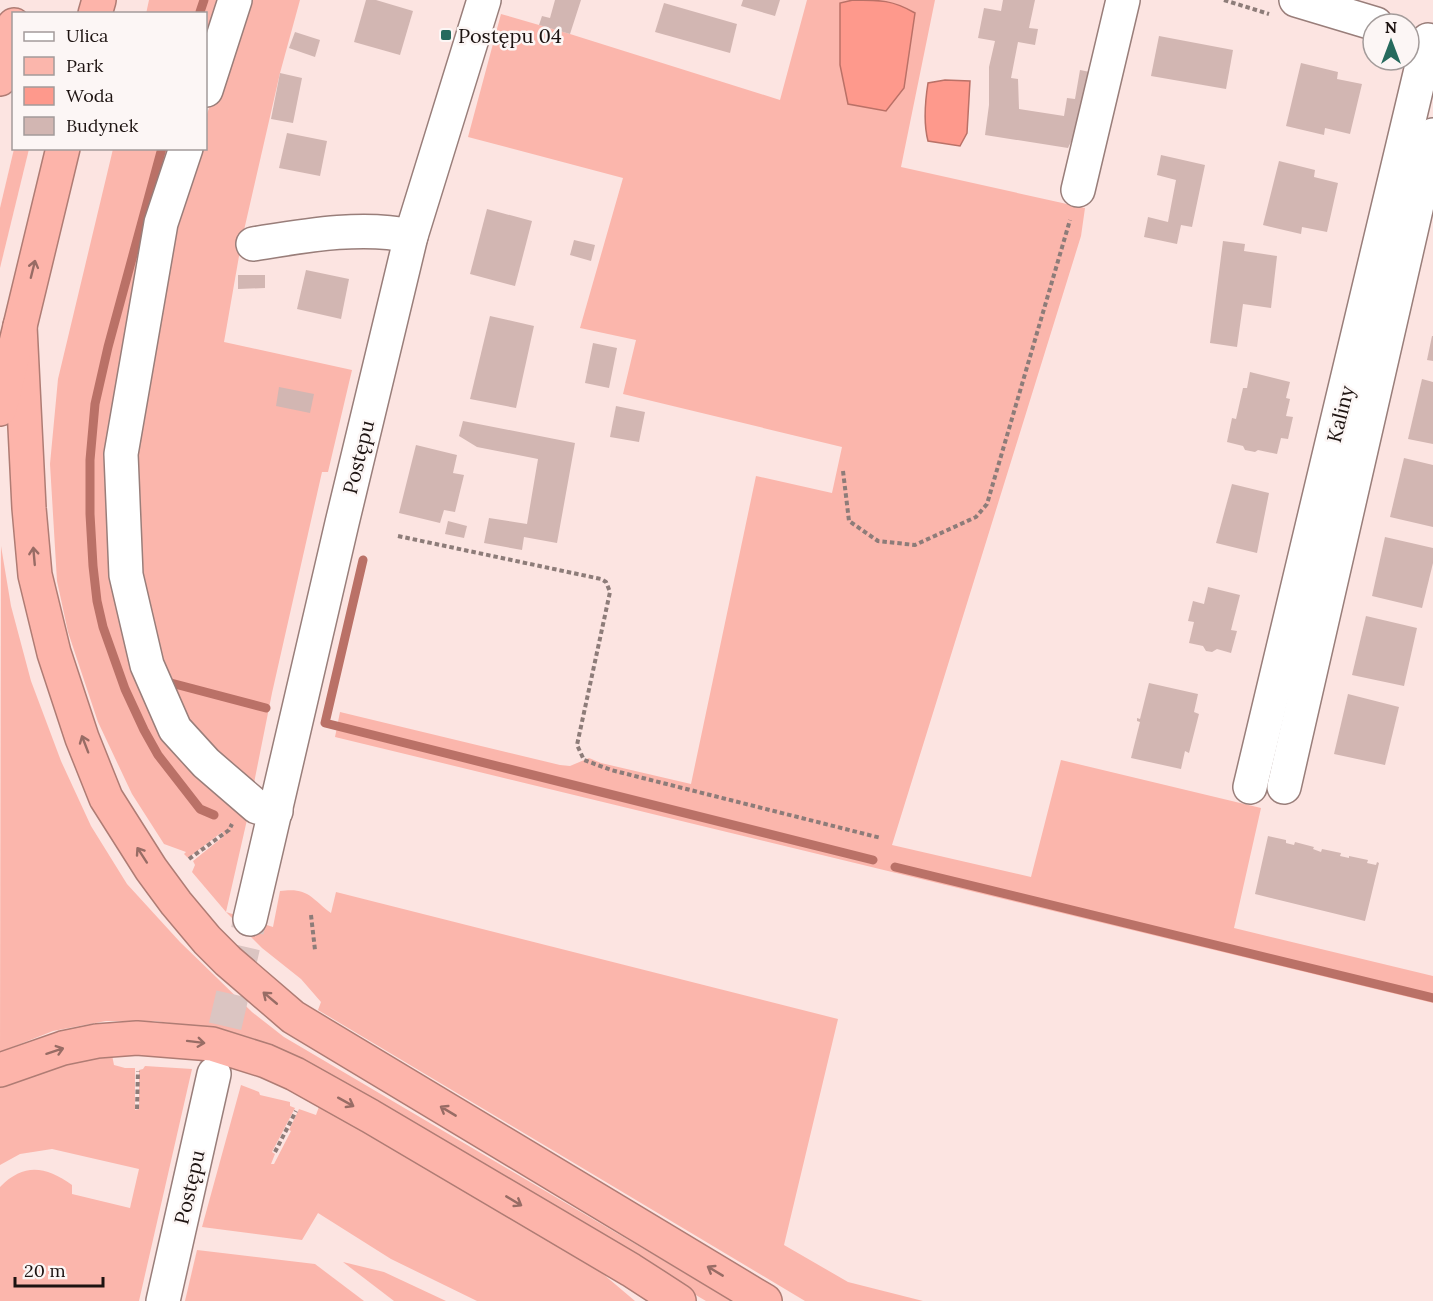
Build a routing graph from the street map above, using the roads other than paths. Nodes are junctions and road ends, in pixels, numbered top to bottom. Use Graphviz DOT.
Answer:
graph roads {
  1 [pos="235,0"];
  2 [pos="484,0"];
  3 [pos="1123,0"];
  4 [pos="1296,0"];
  5 [pos="1361,20"];
  6 [pos="12,33"];
  7 [pos="1423,38"];
  8 [pos="0,79"];
  9 [pos="207,87"];
  10 [pos="1433,135"];
  11 [pos="63,150"];
  12 [pos="185,150"];
  13 [pos="1078,190"];
  14 [pos="411,236"];
  15 [pos="253,244"];
  16 [pos="20,326"];
  17 [pos="0,409"];
  18 [pos="1250,787"];
  19 [pos="1284,787"];
  20 [pos="276,811"];
  21 [pos="250,919"];
  22 [pos="0,1071"];
  23 [pos="214,1074"];
  24 [pos="163,1301"];
  25 [pos="679,1301"];
  26 [pos="765,1301"];
  1 -- 9 [label="street"];
  2 -- 14 [label="street, Postępu"];
  3 -- 13 [label="street"];
  4 -- 5 [label="street"];
  6 -- 8 [label="highway"];
  7 -- 18 [label="street, Kaliny"];
  10 -- 19 [label="street, Kaliny"];
  16 -- 11 [label="highway, one-way"];
  12 -- 20 [label="street"];
  14 -- 15 [label="street"];
  14 -- 20 [label="street, Postępu"];
  16 -- 17 [label="highway"];
  26 -- 16 [label="highway, one-way"];
  20 -- 21 [label="street, Postępu"];
  22 -- 25 [label="highway, one-way"];
  23 -- 24 [label="street, Postępu"];
}
